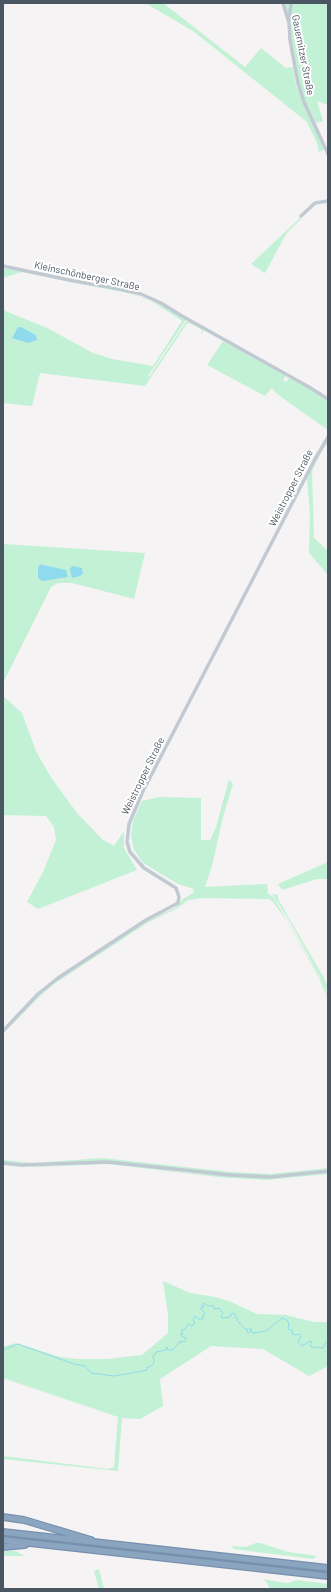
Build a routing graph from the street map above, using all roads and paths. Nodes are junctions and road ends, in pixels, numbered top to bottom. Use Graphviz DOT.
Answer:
graph roads {
  1 [pos="283,3"];
  2 [pos="291,3"];
  3 [pos="289,23"];
  4 [pos="328,154"];
  5 [pos="328,201"];
  6 [pos="301,216"];
  7 [pos="3,266"];
  8 [pos="328,399"];
  9 [pos="328,437"];
  10 [pos="3,1031"];
  11 [pos="3,1163"];
  12 [pos="328,1170"];
  13 [pos="3,1517"];
  14 [pos="3,1532"];
  15 [pos="3,1540"];
  16 [pos="103,1543"];
  17 [pos="37,1544"];
  18 [pos="3,1547"];
  19 [pos="328,1568"];
  20 [pos="328,1576"];
  1 -- 3 [label="street, Gauernitzer Straße"];
  2 -- 3 [label="street"];
  3 -- 4 [label="street, Gauernitzer Straße"];
  5 -- 6 [label="street"];
  7 -- 8 [label="street, Kleinschönberger Straße"];
  9 -- 10 [label="street, Weistropper Straße"];
  11 -- 12 [label="street"];
  13 -- 16 [label="highway"];
  14 -- 16 [label="highway"];
  15 -- 17 [label="highway"];
  16 -- 19 [label="highway"];
  17 -- 18 [label="highway"];
  17 -- 20 [label="highway"];
}
